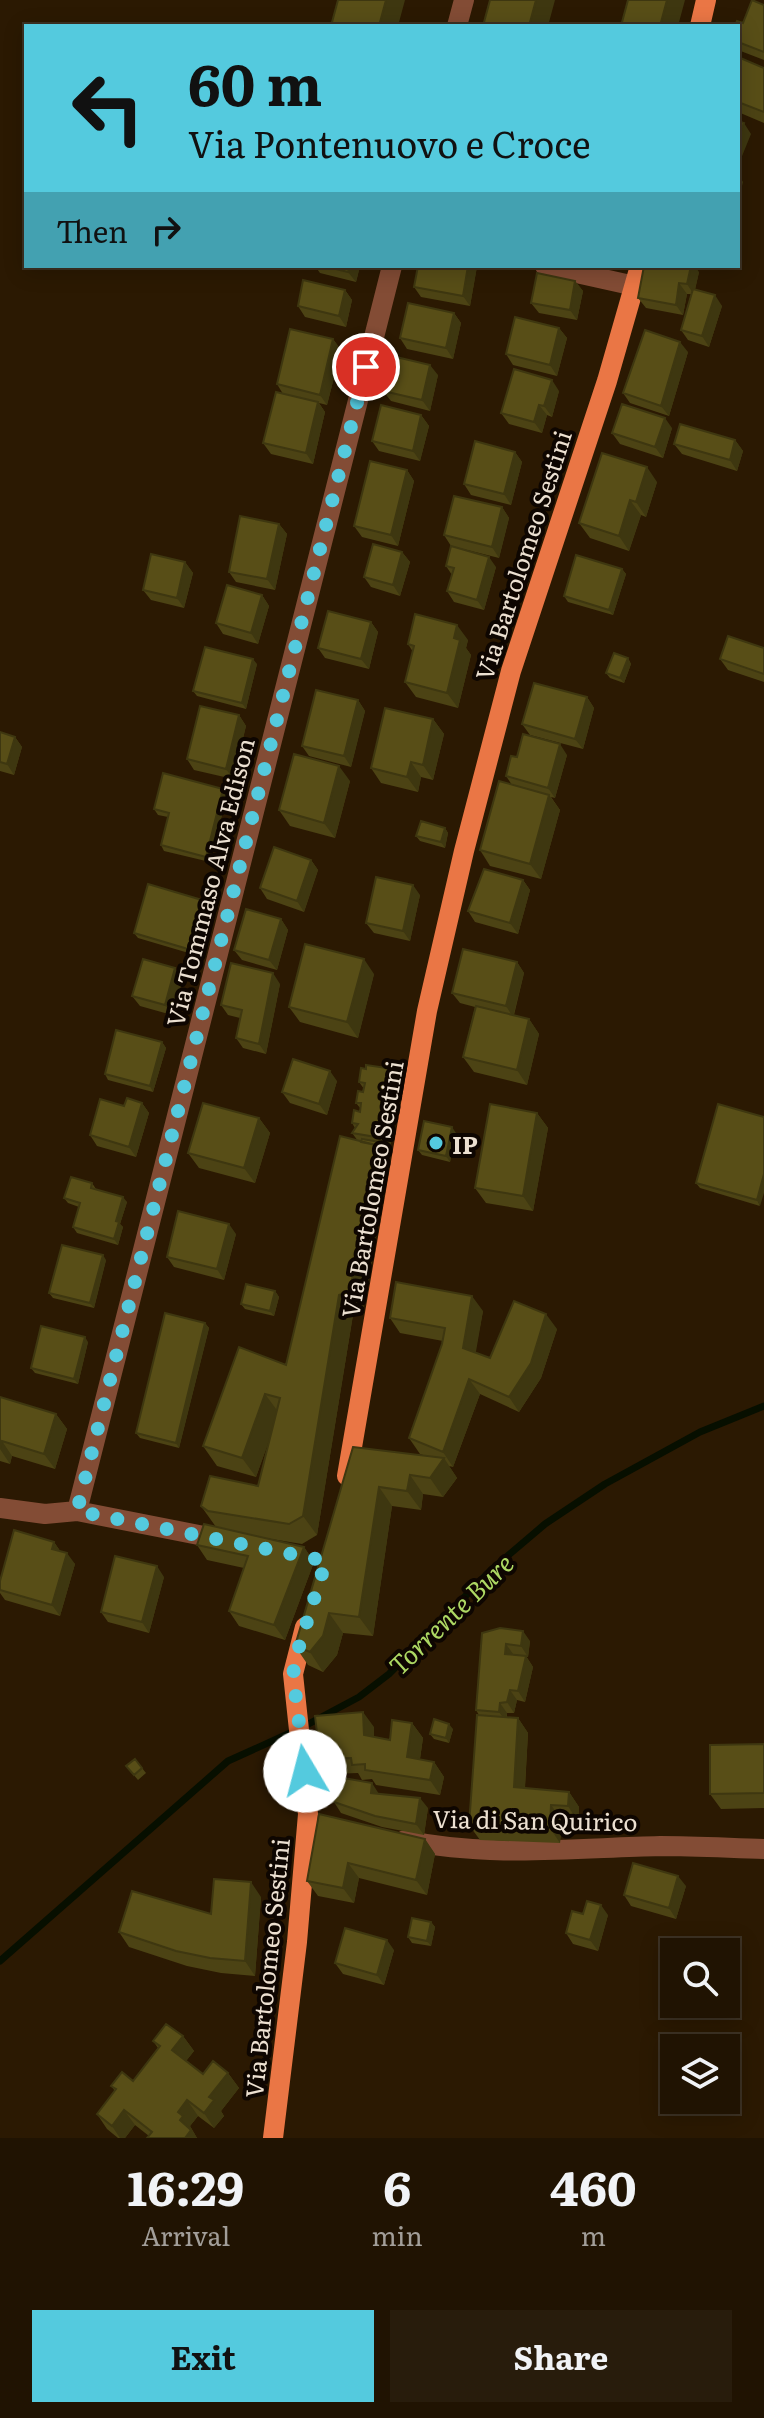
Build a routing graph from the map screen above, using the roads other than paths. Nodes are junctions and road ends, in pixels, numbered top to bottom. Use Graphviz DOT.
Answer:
graph roads {
  1 [pos="464,0"];
  2 [pos="706,0"];
  3 [pos="458,24"];
  4 [pos="700,24"];
  5 [pos="391,268"];
  6 [pos="563,268"];
  7 [pos="637,276"];
  8 [pos="344,1491"];
  9 [pos="0,1508"];
  10 [pos="77,1511"];
  11 [pos="248,1545"];
  12 [pos="312,1605"];
  13 [pos="385,1836"];
  14 [pos="764,1849"];
  15 [pos="273,2138"];
  1 -- 3 [label="street"];
  2 -- 4 [label="main road"];
  5 -- 10 [label="street, Via Tommaso Alva Edison"];
  6 -- 7 [label="street"];
  7 -- 8 [label="main road, Via Bartolomeo Sestini"];
  9 -- 10 [label="street"];
  10 -- 11 [label="street"];
  12 -- 15 [label="main road, Via Bartolomeo Sestini"];
  13 -- 14 [label="street, Via di San Quirico"];
}
